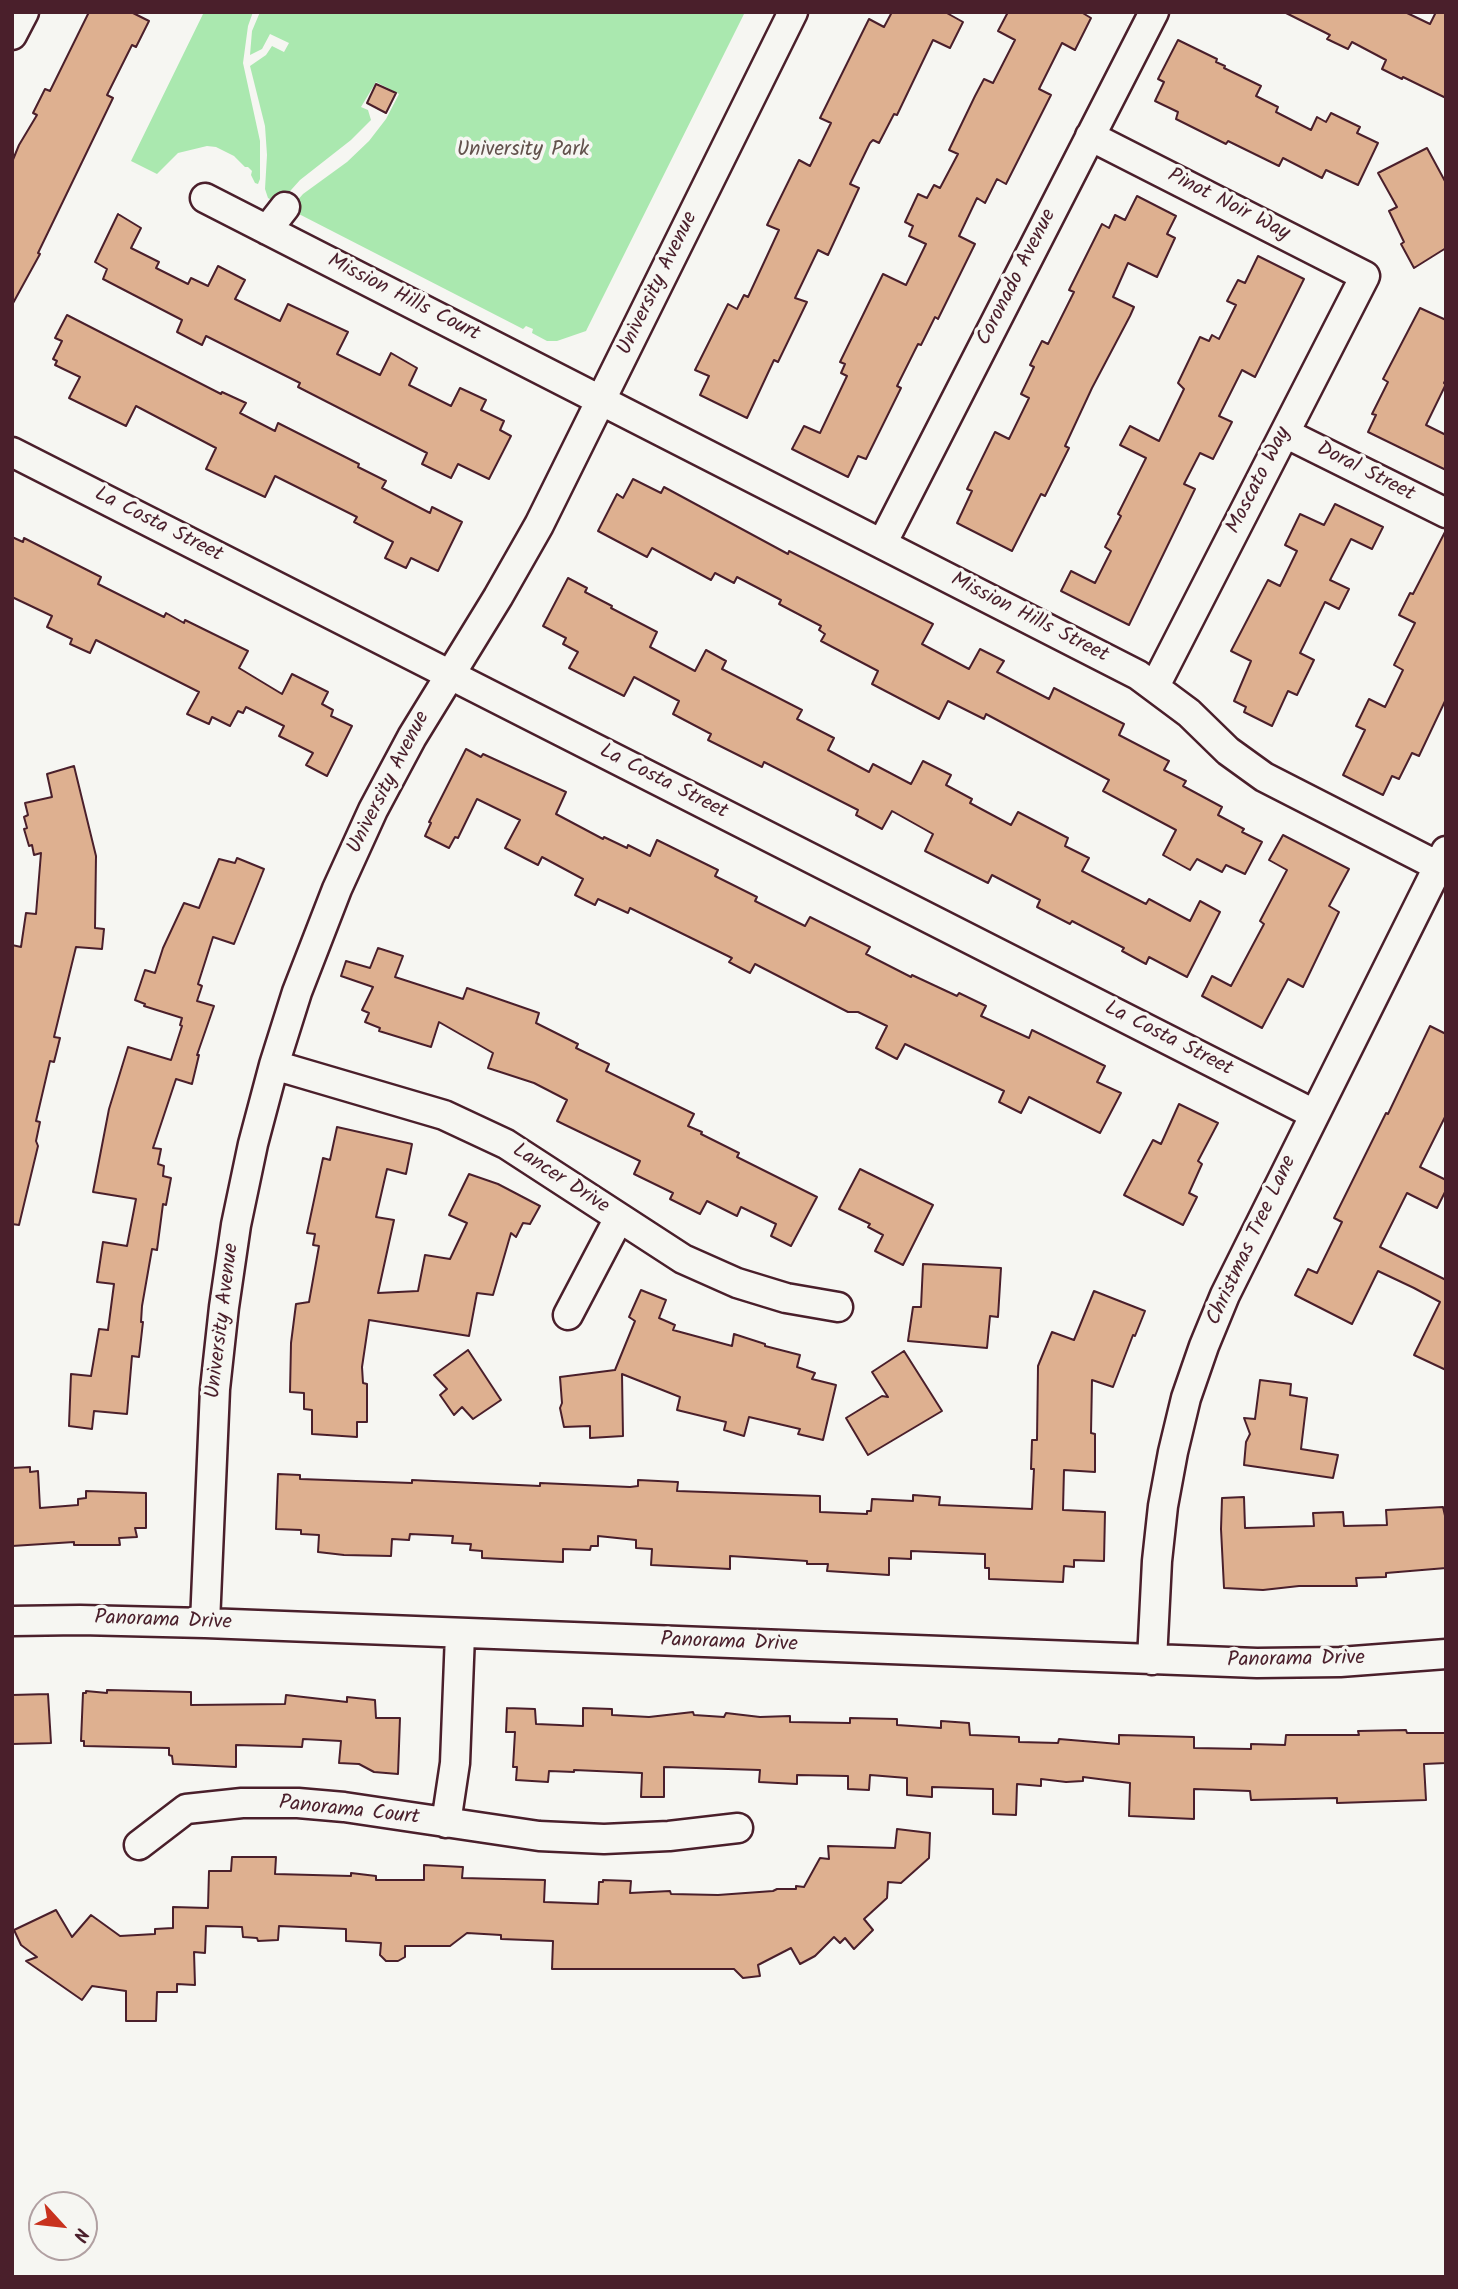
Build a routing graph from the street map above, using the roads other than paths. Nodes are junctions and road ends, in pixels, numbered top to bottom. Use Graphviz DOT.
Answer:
graph roads {
  1 [pos="793,12"];
  2 [pos="1154,12"];
  3 [pos="1090,136"];
  4 [pos="205,198"];
  5 [pos="285,207"];
  6 [pos="267,230"];
  7 [pos="1366,276"];
  8 [pos="601,401"];
  9 [pos="1285,433"];
  10 [pos="12,452"];
  11 [pos="1446,513"];
  12 [pos="882,544"];
  13 [pos="449,674"];
  14 [pos="1154,686"];
  15 [pos="1442,858"];
  16 [pos="274,1065"];
  17 [pos="1314,1114"];
  18 [pos="619,1219"];
  19 [pos="838,1307"];
  20 [pos="568,1315"];
  21 [pos="12,1621"];
  22 [pos="205,1623"];
  23 [pos="460,1633"];
  24 [pos="1446,1654"];
  25 [pos="1152,1660"];
  26 [pos="446,1823"];
  27 [pos="738,1828"];
  28 [pos="139,1845"];
  1 -- 8 [label="street, University Avenue"];
  2 -- 3 [label="street, Coronado Avenue"];
  3 -- 7 [label="street, Pinot Noir Way"];
  3 -- 12 [label="street, Coronado Avenue"];
  4 -- 6 [label="street, Mission Hills Court"];
  5 -- 6 [label="street"];
  6 -- 8 [label="street, Mission Hills Court"];
  7 -- 9 [label="street, Moscato Way"];
  8 -- 12 [label="street, Mission Hills Street"];
  8 -- 13 [label="street, University Avenue"];
  9 -- 11 [label="street, Doral Street"];
  9 -- 14 [label="street, Moscato Way"];
  10 -- 13 [label="street, La Costa Street"];
  12 -- 14 [label="street, Mission Hills Street"];
  13 -- 16 [label="street, University Avenue"];
  13 -- 17 [label="street, La Costa Street"];
  14 -- 15 [label="street, Mission Hills Street"];
  15 -- 17 [label="street, Christmas Tree Lane"];
  16 -- 18 [label="street, Lancer Drive"];
  16 -- 22 [label="street, University Avenue"];
  17 -- 25 [label="street, Christmas Tree Lane"];
  18 -- 19 [label="street, Lancer Drive"];
  18 -- 20 [label="street"];
  21 -- 22 [label="street, Panorama Drive"];
  22 -- 23 [label="street, Panorama Drive"];
  23 -- 25 [label="street, Panorama Drive"];
  23 -- 26 [label="street, Panorama Court"];
  24 -- 25 [label="street, Panorama Drive"];
  26 -- 27 [label="street, Panorama Court"];
  26 -- 28 [label="street, Panorama Court"];
}
